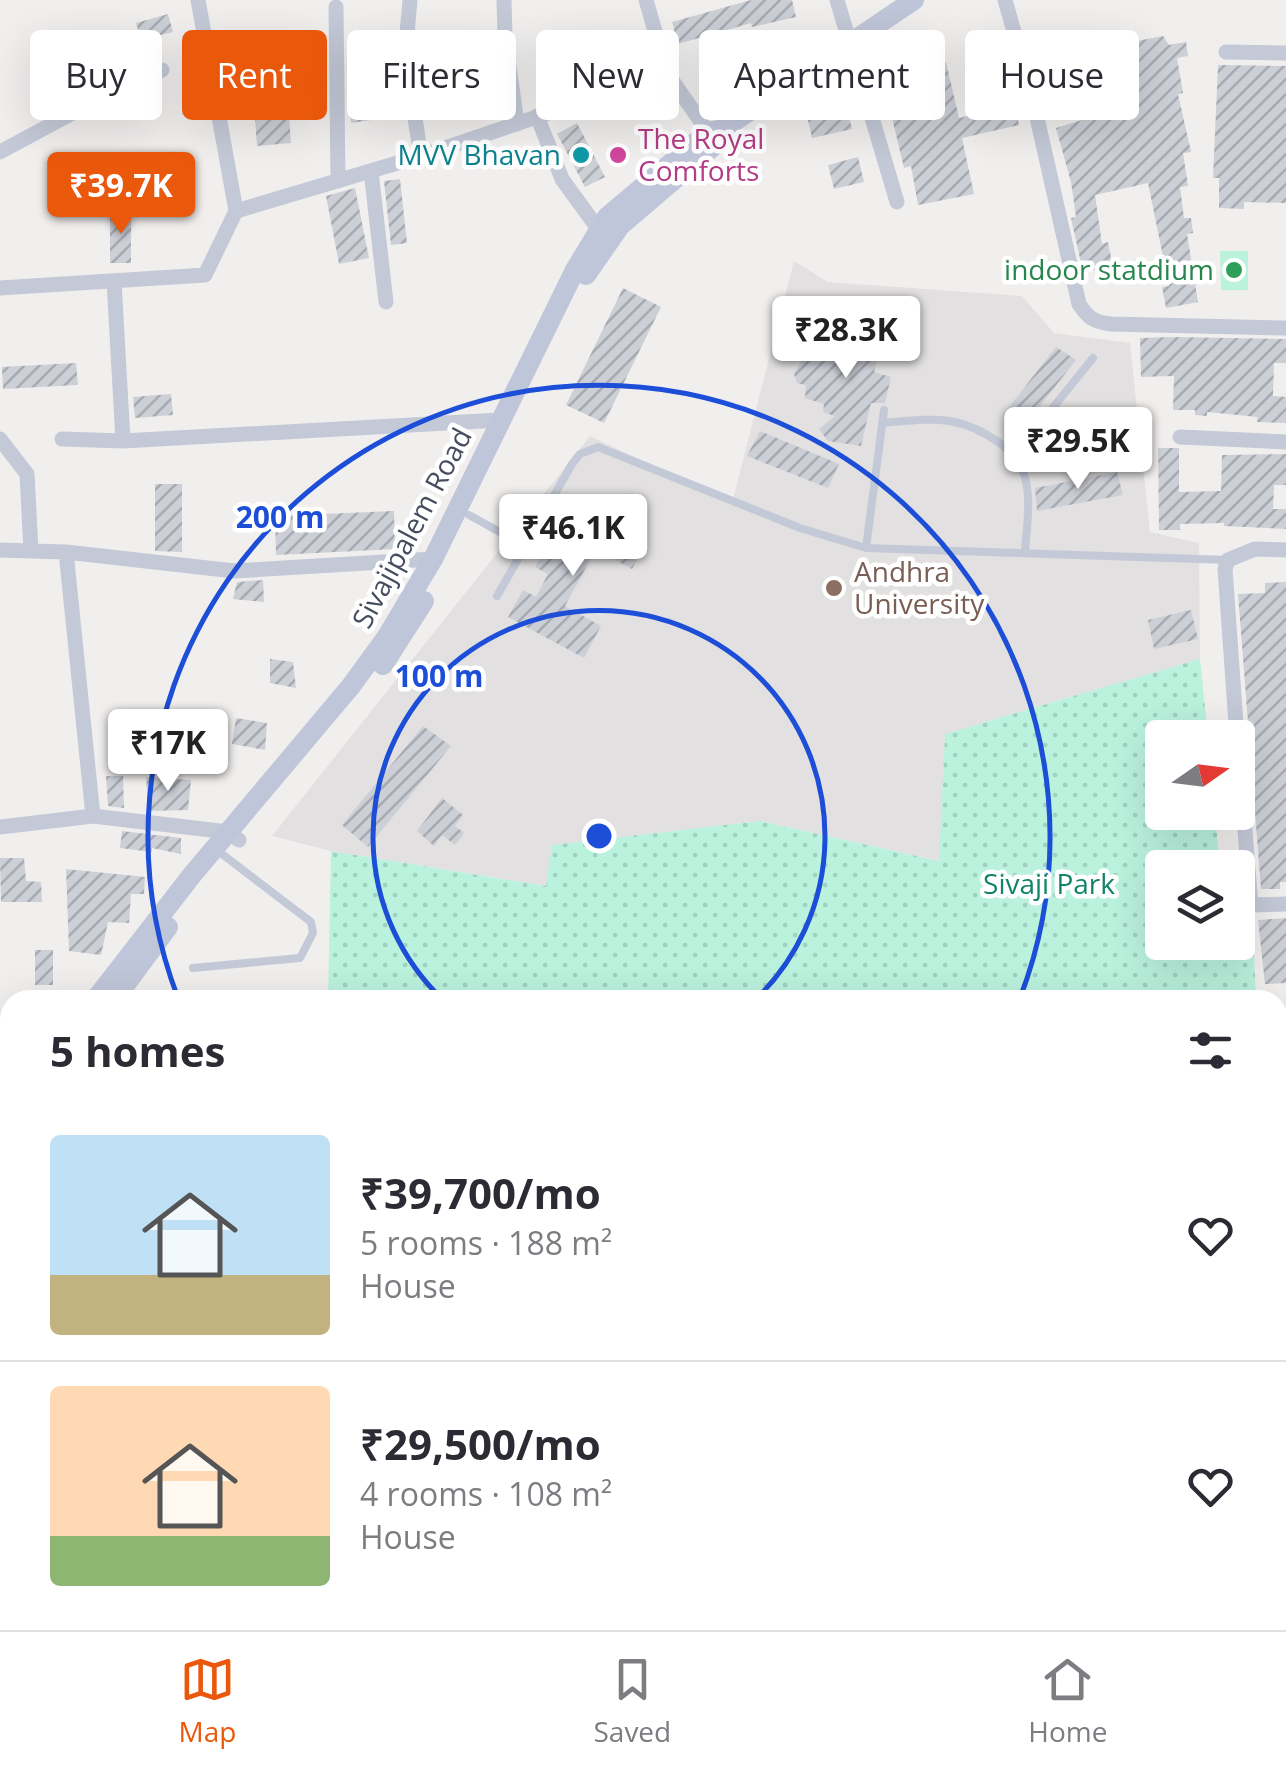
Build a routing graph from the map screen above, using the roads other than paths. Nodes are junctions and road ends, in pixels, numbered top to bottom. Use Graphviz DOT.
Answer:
graph roads {
  1 [pos="198,0"];
  2 [pos="410,0"];
  3 [pos="504,0"];
  4 [pos="646,0"];
  5 [pos="837,0"];
  6 [pos="914,0"];
  7 [pos="1005,0"];
  8 [pos="336,7"];
  9 [pos="655,30"];
  10 [pos="848,30"];
  11 [pos="868,30"];
  12 [pos="1226,52"];
  13 [pos="1286,53"];
  14 [pos="679,87"];
  15 [pos="536,116"];
  16 [pos="60,120"];
  17 [pos="539,120"];
  18 [pos="731,120"];
  19 [pos="874,120"];
  20 [pos="517,124"];
  21 [pos="716,130"];
  22 [pos="0,152"];
  23 [pos="421,156"];
  24 [pos="371,171"];
  25 [pos="338,181"];
  26 [pos="897,202"];
  27 [pos="236,211"];
  28 [pos="599,230"];
  29 [pos="114,281"];
  30 [pos="0,288"];
  31 [pos="386,302"];
  32 [pos="1286,328"];
  33 [pos="1093,358"];
  34 [pos="884,410"];
  35 [pos="500,420"];
  36 [pos="882,423"];
  37 [pos="1180,437"];
  38 [pos="62,438"];
  39 [pos="0,439"];
  40 [pos="123,441"];
  41 [pos="1286,442"];
  42 [pos="1014,458"];
  43 [pos="469,515"];
  44 [pos="526,546"];
  45 [pos="866,548"];
  46 [pos="0,550"];
  47 [pos="1286,550"];
  48 [pos="31,551"];
  49 [pos="66,552"];
  50 [pos="1025,553"];
  51 [pos="433,559"];
  52 [pos="1228,560"];
  53 [pos="497,596"];
  54 [pos="1235,720"];
  55 [pos="93,816"];
  56 [pos="0,825"];
  57 [pos="1245,830"];
  58 [pos="227,844"];
  59 [pos="1286,904"];
  60 [pos="193,968"];
  61 [pos="103,990"];
  62 [pos="121,990"];
  1 -- 27 [label="street"];
  2 -- 23 [label="street"];
  3 -- 20 [label="street"];
  4 -- 9 [label="street"];
  5 -- 10 [label="street"];
  6 -- 11 [label="main road, Sivajipalem Road"];
  7 -- 32 [label="street"];
  8 -- 25 [label="street"];
  12 -- 13 [label="street"];
  14 -- 21 [label="street"];
  15 -- 20 [label="street"];
  16 -- 22 [label="street"];
  17 -- 28 [label="street"];
  18 -- 21 [label="main road, Sivajipalem Road"];
  19 -- 26 [label="street"];
  20 -- 23 [label="street"];
  21 -- 28 [label="main road, Sivajipalem Road"];
  21 -- 43 [label="main road, Sivajipalem Road"];
  23 -- 24 [label="street"];
  24 -- 25 [label="street"];
  24 -- 31 [label="street"];
  25 -- 27 [label="street"];
  27 -- 29 [label="street"];
  28 -- 35 [label="main road, Sivajipalem Road"];
  29 -- 30 [label="street"];
  29 -- 40 [label="street"];
  33 -- 42 [label="lane"];
  34 -- 36 [label="lane"];
  35 -- 40 [label="street"];
  35 -- 51 [label="main road, Sivajipalem Road"];
  36 -- 42 [label="lane"];
  36 -- 45 [label="lane"];
  37 -- 41 [label="street"];
  38 -- 40 [label="street"];
  39 -- 48 [label="street"];
  42 -- 50 [label="lane"];
  43 -- 44 [label="lane"];
  43 -- 58 [label="main road, Sivajipalem Road"];
  44 -- 45 [label="lane"];
  44 -- 53 [label="lane"];
  45 -- 50 [label="lane"];
  46 -- 48 [label="street"];
  47 -- 52 [label="street"];
  48 -- 49 [label="street"];
  49 -- 51 [label="street"];
  49 -- 55 [label="street"];
  50 -- 52 [label="lane"];
  51 -- 58 [label="main road, Sivajipalem Road"];
  52 -- 54 [label="street"];
  55 -- 56 [label="street"];
  55 -- 58 [label="street"];
  57 -- 59 [label="street"];
  58 -- 60 [label="lane"];
  58 -- 61 [label="main road, Sivajipalem Road"];
  58 -- 62 [label="main road, Sivajipalem Road"];
}
